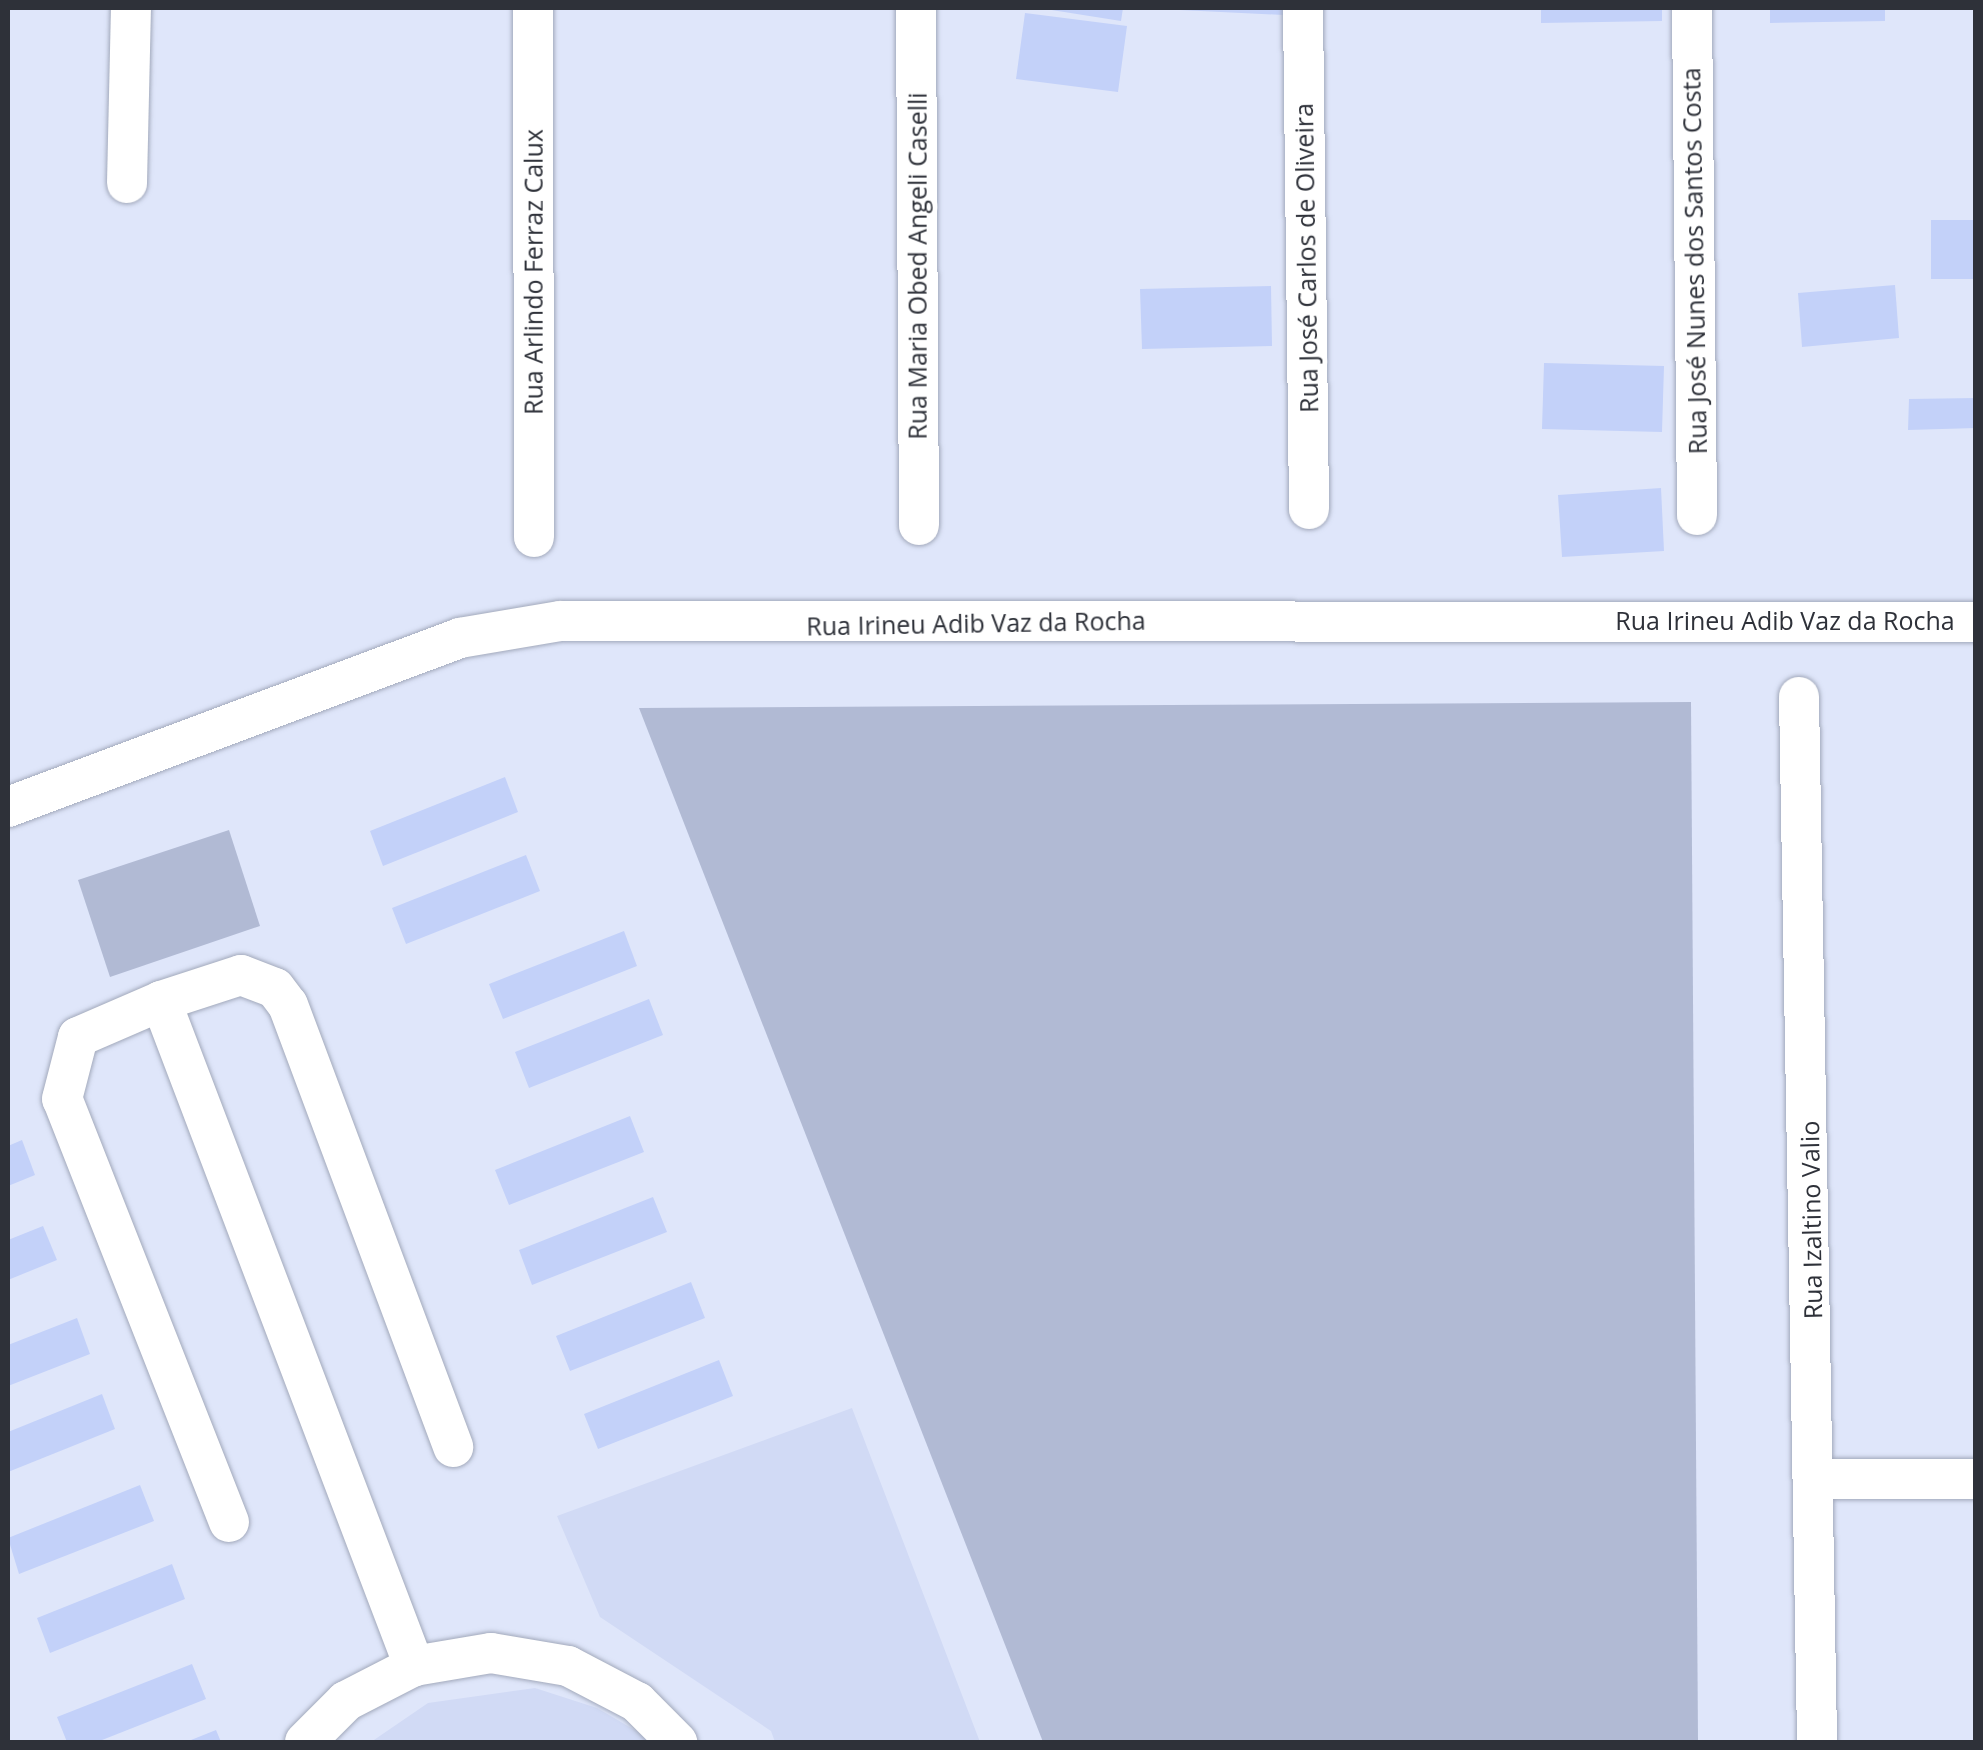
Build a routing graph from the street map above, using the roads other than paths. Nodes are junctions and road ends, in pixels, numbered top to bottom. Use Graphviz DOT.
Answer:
graph roads {
  1 [pos="131,8"];
  2 [pos="533,8"];
  3 [pos="916,8"];
  4 [pos="1303,8"];
  5 [pos="1692,8"];
  6 [pos="127,183"];
  7 [pos="1309,510"];
  8 [pos="1696,515"];
  9 [pos="919,525"];
  10 [pos="534,537"];
  11 [pos="1976,622"];
  12 [pos="1799,697"];
  13 [pos="8,807"];
  14 [pos="161,1001"];
  15 [pos="453,1447"];
  16 [pos="1816,1479"];
  17 [pos="1976,1479"];
  18 [pos="229,1522"];
  19 [pos="414,1666"];
  20 [pos="305,1742"];
  21 [pos="677,1742"];
  22 [pos="1818,1742"];
  1 -- 6 [label="street"];
  2 -- 10 [label="street, Rua Arlindo Ferraz Calux"];
  3 -- 9 [label="street, Rua Maria Obed Angeli Caselli"];
  4 -- 7 [label="street, Rua José Carlos de Oliveira"];
  5 -- 8 [label="street, Rua José Nunes dos Santos Costa"];
  11 -- 13 [label="street, Rua Irineu Adib Vaz da Rocha"];
  12 -- 16 [label="street, Rua Izaltino Valio"];
  14 -- 15 [label="street"];
  14 -- 18 [label="street"];
  14 -- 19 [label="street"];
  16 -- 17 [label="street"];
  16 -- 22 [label="street, Rua Izaltino Valio"];
  19 -- 20 [label="street"];
  19 -- 21 [label="street"];
}
